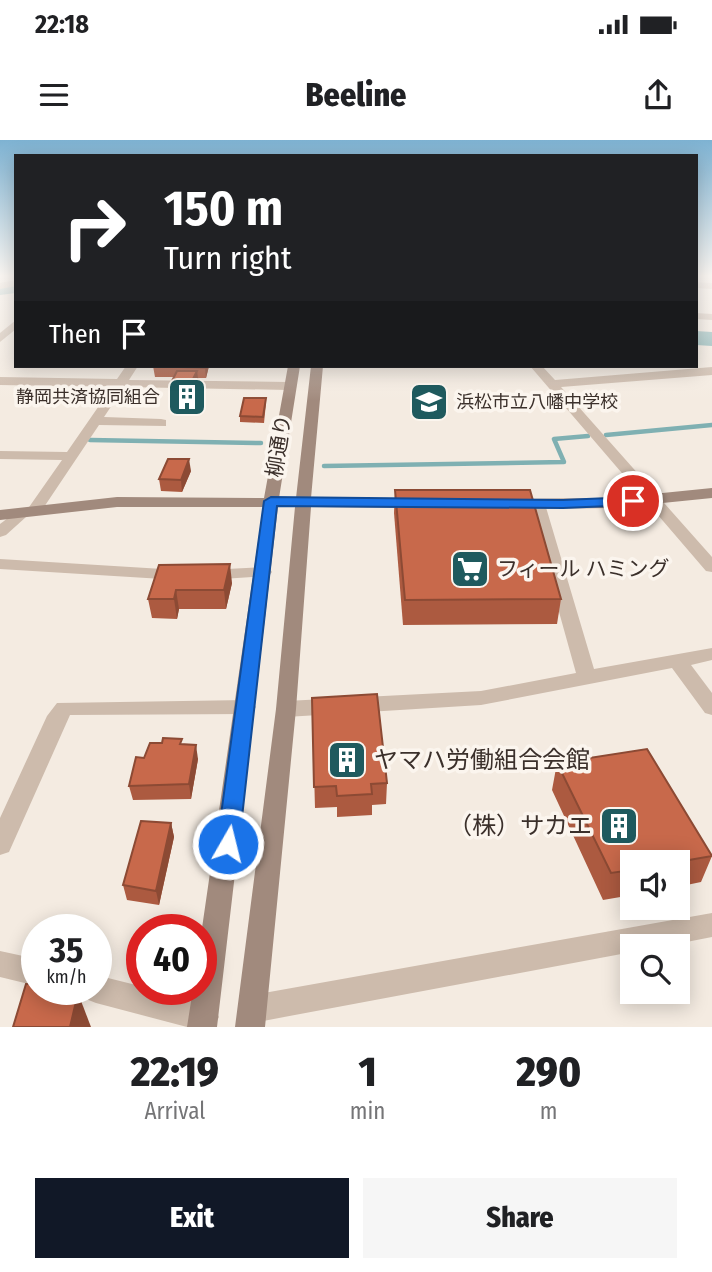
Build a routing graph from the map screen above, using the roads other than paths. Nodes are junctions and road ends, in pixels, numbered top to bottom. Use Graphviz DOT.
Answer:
graph roads {
  1 [pos="14,325"];
  2 [pos="0,340"];
  3 [pos="131,368"];
  4 [pos="317,368"];
  5 [pos="538,368"];
  6 [pos="712,371"];
  7 [pos="291,376"];
  8 [pos="0,381"];
  9 [pos="121,383"];
  10 [pos="552,384"];
  11 [pos="95,421"];
  12 [pos="161,423"];
  13 [pos="0,454"];
  14 [pos="72,456"];
  15 [pos="712,493"];
  16 [pos="653,499"];
  17 [pos="271,501"];
  18 [pos="304,501"];
  19 [pos="432,503"];
  20 [pos="497,504"];
  21 [pos="537,504"];
  22 [pos="28,512"];
  23 [pos="0,515"];
  24 [pos="0,532"];
  25 [pos="0,564"];
  26 [pos="712,567"];
  27 [pos="263,572"];
  28 [pos="712,653"];
  29 [pos="676,659"];
  30 [pos="587,678"];
  31 [pos="246,707"];
  32 [pos="712,708"];
  33 [pos="286,709"];
  34 [pos="0,845"];
  35 [pos="712,925"];
  36 [pos="0,964"];
  37 [pos="21,969"];
  38 [pos="112,994"];
  39 [pos="251,1018"];
  40 [pos="203,1022"];
  1 -- 2 [label="street"];
  3 -- 9 [label="street"];
  4 -- 18 [label="street, 柳通り"];
  5 -- 10 [label="street"];
  6 -- 10 [label="street"];
  7 -- 9 [label="street"];
  7 -- 17 [label="street, 柳通り"];
  8 -- 9 [label="street"];
  9 -- 11 [label="street"];
  10 -- 16 [label="street"];
  11 -- 12 [label="street"];
  11 -- 14 [label="street"];
  13 -- 14 [label="street"];
  14 -- 22 [label="street"];
  15 -- 16 [label="street"];
  16 -- 21 [label="street"];
  16 -- 26 [label="street"];
  17 -- 18 [label="street"];
  17 -- 22 [label="street"];
  17 -- 27 [label="street, 柳通り"];
  18 -- 19 [label="street"];
  18 -- 33 [label="street, 柳通り"];
  20 -- 21 [label="street"];
  21 -- 30 [label="street"];
  22 -- 23 [label="street"];
  22 -- 24 [label="street"];
  25 -- 27 [label="street"];
  27 -- 31 [label="street, 柳通り"];
  28 -- 29 [label="street"];
  29 -- 30 [label="street"];
  29 -- 32 [label="street"];
  30 -- 33 [label="street"];
  31 -- 34 [label="street"];
  31 -- 40 [label="street, 柳通り"];
  33 -- 39 [label="street, 柳通り"];
  35 -- 39 [label="street"];
  36 -- 37 [label="street"];
  38 -- 40 [label="street"];
}
